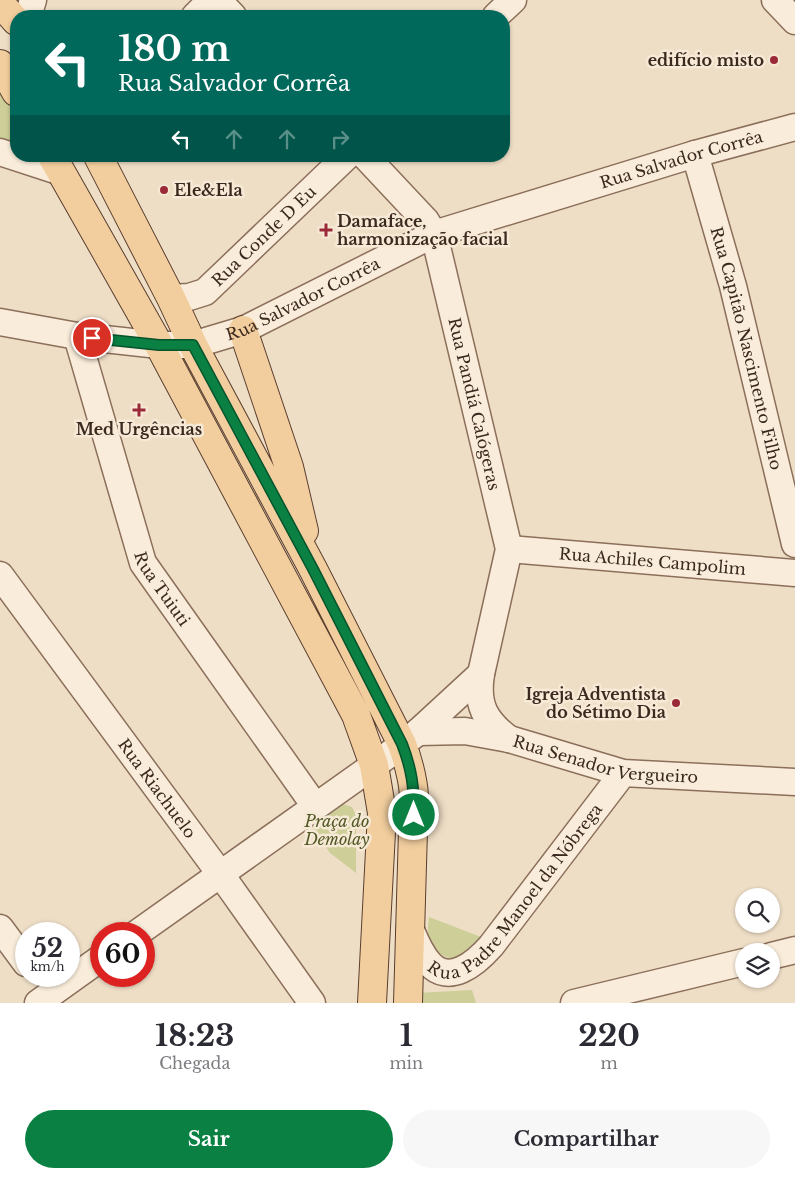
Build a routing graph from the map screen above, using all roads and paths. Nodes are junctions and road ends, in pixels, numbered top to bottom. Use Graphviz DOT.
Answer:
graph roads {
  1 [pos="212,0"];
  2 [pos="218,0"];
  3 [pos="513,0"];
  4 [pos="775,0"];
  5 [pos="0,3"];
  6 [pos="201,10"];
  7 [pos="227,10"];
  8 [pos="502,10"];
  9 [pos="10,14"];
  10 [pos="795,21"];
  11 [pos="0,65"];
  12 [pos="10,82"];
  13 [pos="795,127"];
  14 [pos="695,154"];
  15 [pos="101,162"];
  16 [pos="341,162"];
  17 [pos="371,162"];
  18 [pos="57,164"];
  19 [pos="434,234"];
  20 [pos="171,298"];
  21 [pos="0,322"];
  22 [pos="243,330"];
  23 [pos="77,336"];
  24 [pos="159,345"];
  25 [pos="193,345"];
  26 [pos="795,544"];
  27 [pos="509,549"];
  28 [pos="313,569"];
  29 [pos="795,573"];
  30 [pos="0,575"];
  31 [pos="481,674"];
  32 [pos="410,738"];
  33 [pos="510,739"];
  34 [pos="374,765"];
  35 [pos="623,773"];
  36 [pos="795,782"];
  37 [pos="342,787"];
  38 [pos="315,806"];
  39 [pos="381,808"];
  40 [pos="221,874"];
  41 [pos="153,922"];
  42 [pos="0,928"];
  43 [pos="410,928"];
  44 [pos="15,948"];
  45 [pos="795,950"];
  46 [pos="780,954"];
  47 [pos="735,964"];
  48 [pos="90,965"];
  49 [pos="45,994"];
  50 [pos="312,1003"];
  51 [pos="372,1003"];
  52 [pos="408,1003"];
  53 [pos="574,1003"];
  1 -- 6 [label="street"];
  2 -- 7 [label="street"];
  3 -- 8 [label="street"];
  4 -- 10 [label="street"];
  5 -- 9 [label="main road"];
  11 -- 12 [label="main road"];
  13 -- 14 [label="street, Rua Salvador Corrêa"];
  14 -- 19 [label="street, Rua Salvador Corrêa"];
  14 -- 26 [label="street, Rua Capitão Nascimento Filho"];
  15 -- 20 [label="main road"];
  16 -- 20 [label="street, Rua Conde D Eu"];
  17 -- 19 [label="street, Rua Pandiá Calógeras"];
  18 -- 24 [label="main road"];
  19 -- 22 [label="street, Rua Salvador Corrêa"];
  19 -- 27 [label="street, Rua Pandiá Calógeras"];
  20 -- 25 [label="main road"];
  21 -- 23 [label="street, Rua Salvador Corrêa"];
  22 -- 25 [label="street, Rua Salvador Corrêa"];
  22 -- 28 [label="main road"];
  23 -- 24 [label="street, Rua Salvador Corrêa"];
  23 -- 38 [label="street, Rua Tuiuti"];
  24 -- 25 [label="street, Rua Salvador Corrêa"];
  24 -- 34 [label="main road"];
  25 -- 28 [label="main road"];
  27 -- 29 [label="street, Rua Achiles Campolim"];
  27 -- 31 [label="street, Rua Pandiá Calógeras"];
  28 -- 32 [label="main road"];
  30 -- 40 [label="street, Rua Riachuelo"];
  31 -- 32 [label="street"];
  31 -- 33 [label="street, Rua Pandiá Calógeras"];
  32 -- 33 [label="street, Rua Senador Vergueiro"];
  32 -- 34 [label="street"];
  32 -- 43 [label="main road"];
  33 -- 35 [label="street, Rua Senador Vergueiro"];
  34 -- 37 [label="street"];
  34 -- 39 [label="main road"];
  35 -- 36 [label="street, Rua Senador Vergueiro"];
  35 -- 43 [label="street, Rua Padre Manoel da Nóbrega"];
  37 -- 38 [label="street"];
  37 -- 39 [label="street"];
  38 -- 40 [label="street"];
  39 -- 51 [label="main road"];
  40 -- 41 [label="street"];
  40 -- 50 [label="street, Rua Riachuelo"];
  42 -- 44 [label="street"];
  43 -- 52 [label="main road"];
  45 -- 46 [label="street"];
  47 -- 53 [label="street"];
  48 -- 49 [label="street"];
}
